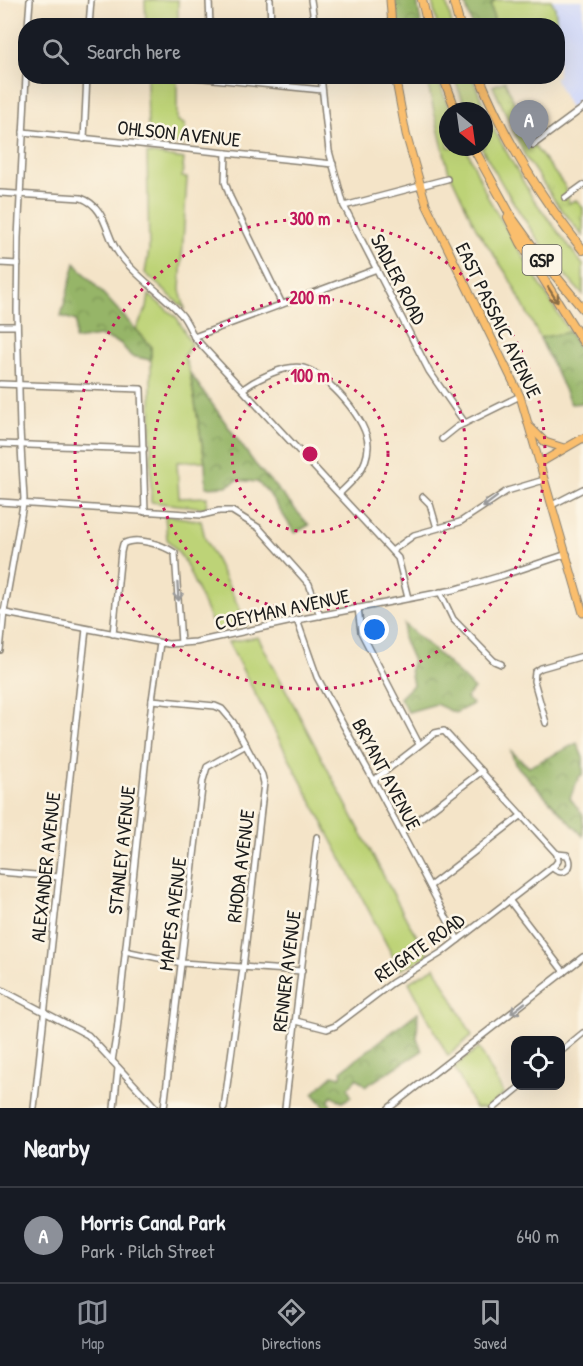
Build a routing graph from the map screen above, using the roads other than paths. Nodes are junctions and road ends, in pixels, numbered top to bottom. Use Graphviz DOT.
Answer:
graph roads {
  1 [pos="30,0"];
  2 [pos="91,0"];
  3 [pos="209,0"];
  4 [pos="270,0"];
  5 [pos="311,0"];
  6 [pos="390,0"];
  7 [pos="422,0"];
  8 [pos="453,0"];
  9 [pos="29,18"];
  10 [pos="90,18"];
  11 [pos="210,18"];
  12 [pos="271,18"];
  13 [pos="314,18"];
  14 [pos="391,18"];
  15 [pos="426,18"];
  16 [pos="458,18"];
  17 [pos="26,84"];
  18 [pos="87,84"];
  19 [pos="265,84"];
  20 [pos="322,84"];
  21 [pos="396,84"];
  22 [pos="446,84"];
  23 [pos="483,84"];
  24 [pos="274,85"];
  25 [pos="322,90"];
  26 [pos="453,102"];
  27 [pos="583,108"];
  28 [pos="23,132"];
  29 [pos="84,139"];
  30 [pos="533,145"];
  31 [pos="226,153"];
  32 [pos="478,156"];
  33 [pos="333,164"];
  34 [pos="447,179"];
  35 [pos="583,185"];
  36 [pos="420,186"];
  37 [pos="0,193"];
  38 [pos="20,193"];
  39 [pos="565,198"];
  40 [pos="544,200"];
  41 [pos="344,206"];
  42 [pos="505,207"];
  43 [pos="583,242"];
  44 [pos="583,250"];
  45 [pos="0,263"];
  46 [pos="18,264"];
  47 [pos="377,269"];
  48 [pos="282,304"];
  49 [pos="583,309"];
  50 [pos="0,326"];
  51 [pos="17,326"];
  52 [pos="194,337"];
  53 [pos="583,342"];
  54 [pos="0,384"];
  55 [pos="19,384"];
  56 [pos="243,389"];
  57 [pos="520,396"];
  58 [pos="527,421"];
  59 [pos="465,423"];
  60 [pos="583,438"];
  61 [pos="442,439"];
  62 [pos="0,444"];
  63 [pos="21,444"];
  64 [pos="564,448"];
  65 [pos="144,449"];
  66 [pos="540,463"];
  67 [pos="544,480"];
  68 [pos="583,489"];
  69 [pos="340,493"];
  70 [pos="423,496"];
  71 [pos="0,502"];
  72 [pos="24,503"];
  73 [pos="552,505"];
  74 [pos="145,512"];
  75 [pos="437,528"];
  76 [pos="392,551"];
  77 [pos="567,555"];
  78 [pos="440,592"];
  79 [pos="408,598"];
  80 [pos="581,598"];
  81 [pos="357,608"];
  82 [pos="2,613"];
  83 [pos="583,613"];
  84 [pos="320,616"];
  85 [pos="297,620"];
  86 [pos="87,629"];
  87 [pos="113,634"];
  88 [pos="160,643"];
  89 [pos="182,643"];
  90 [pos="0,650"];
  91 [pos="583,656"];
  92 [pos="501,664"];
  93 [pos="152,700"];
  94 [pos="546,723"];
  95 [pos="419,744"];
  96 [pos="246,745"];
  97 [pos="482,771"];
  98 [pos="374,780"];
  99 [pos="522,815"];
  100 [pos="402,832"];
  101 [pos="317,837"];
  102 [pos="557,854"];
  103 [pos="552,867"];
  104 [pos="0,872"];
  105 [pos="59,877"];
  106 [pos="430,886"];
  107 [pos="508,900"];
  108 [pos="458,940"];
  109 [pos="125,951"];
  110 [pos="583,957"];
  111 [pos="182,963"];
  112 [pos="243,968"];
  113 [pos="302,971"];
  114 [pos="564,972"];
  115 [pos="0,989"];
  116 [pos="44,1012"];
  117 [pos="296,1021"];
  118 [pos="583,1033"];
  119 [pos="565,1049"];
  120 [pos="112,1061"];
  121 [pos="118,1068"];
  122 [pos="516,1090"];
  123 [pos="34,1108"];
  124 [pos="114,1108"];
  125 [pos="156,1108"];
  126 [pos="164,1108"];
  127 [pos="224,1108"];
  128 [pos="285,1108"];
  129 [pos="389,1108"];
  130 [pos="494,1108"];
  1 -- 9 [label="street"];
  2 -- 10 [label="street"];
  3 -- 11 [label="street"];
  4 -- 12 [label="street"];
  5 -- 13 [label="street"];
  6 -- 14 [label="main road"];
  7 -- 15 [label="highway"];
  8 -- 16 [label="highway"];
  17 -- 28 [label="street"];
  18 -- 29 [label="street"];
  19 -- 24 [label="street"];
  20 -- 25 [label="street, SADLER ROAD"];
  21 -- 36 [label="main road, EAST PASSAIC AVENUE"];
  22 -- 26 [label="highway"];
  23 -- 40 [label="highway, GSP"];
  24 -- 25 [label="street"];
  25 -- 33 [label="street, SADLER ROAD"];
  27 -- 30 [label="street"];
  28 -- 29 [label="street, OHLSON AVENUE"];
  28 -- 38 [label="street"];
  29 -- 31 [label="street, OHLSON AVENUE"];
  31 -- 33 [label="street, OHLSON AVENUE"];
  31 -- 48 [label="street"];
  32 -- 42 [label="highway, GSP"];
  33 -- 41 [label="street, SADLER ROAD"];
  34 -- 36 [label="street"];
  35 -- 39 [label="street"];
  36 -- 41 [label="street"];
  36 -- 57 [label="main road, EAST PASSAIC AVENUE"];
  37 -- 38 [label="street"];
  38 -- 46 [label="street"];
  38 -- 52 [label="street"];
  40 -- 43 [label="highway"];
  40 -- 44 [label="highway, GSP"];
  41 -- 47 [label="street, SADLER ROAD"];
  42 -- 49 [label="highway, GSP"];
  42 -- 53 [label="highway, one-way"];
  45 -- 46 [label="street"];
  46 -- 51 [label="street"];
  47 -- 48 [label="street"];
  47 -- 59 [label="street, SADLER ROAD"];
  48 -- 52 [label="street"];
  50 -- 51 [label="street"];
  51 -- 55 [label="street"];
  52 -- 56 [label="street"];
  54 -- 55 [label="street"];
  55 -- 63 [label="street"];
  55 -- 65 [label="street"];
  56 -- 69 [label="street"];
  56 -- 69 [label="street"];
  57 -- 58 [label="main road, EAST PASSAIC AVENUE"];
  57 -- 59 [label="street"];
  58 -- 64 [label="main road"];
  58 -- 66 [label="main road, EAST PASSAIC AVENUE"];
  59 -- 61 [label="street"];
  60 -- 64 [label="main road"];
  62 -- 63 [label="street"];
  63 -- 65 [label="street"];
  63 -- 72 [label="street"];
  64 -- 66 [label="main road"];
  65 -- 74 [label="street"];
  66 -- 67 [label="main road, EAST PASSAIC AVENUE"];
  67 -- 73 [label="main road, EAST PASSAIC AVENUE"];
  67 -- 75 [label="street, one-way"];
  68 -- 73 [label="street"];
  69 -- 76 [label="street"];
  70 -- 75 [label="street"];
  71 -- 72 [label="street"];
  72 -- 74 [label="street"];
  72 -- 82 [label="street"];
  73 -- 77 [label="main road, EAST PASSAIC AVENUE"];
  74 -- 84 [label="street"];
  75 -- 76 [label="street"];
  76 -- 79 [label="street"];
  77 -- 78 [label="street, COEYMAN AVENUE"];
  77 -- 80 [label="main road, EAST PASSAIC AVENUE"];
  78 -- 79 [label="street, COEYMAN AVENUE"];
  78 -- 92 [label="street"];
  79 -- 81 [label="street, COEYMAN AVENUE"];
  80 -- 83 [label="main road, EAST PASSAIC AVENUE"];
  81 -- 84 [label="street, COEYMAN AVENUE"];
  81 -- 95 [label="street"];
  82 -- 86 [label="street, COEYMAN AVENUE"];
  82 -- 90 [label="street"];
  84 -- 85 [label="street, COEYMAN AVENUE"];
  85 -- 89 [label="street, COEYMAN AVENUE"];
  85 -- 98 [label="street, BRYANT AVENUE"];
  86 -- 87 [label="street, COEYMAN AVENUE"];
  86 -- 105 [label="street, ALEXANDER AVENUE"];
  87 -- 88 [label="street, COEYMAN AVENUE"];
  87 -- 89 [label="street, one-way"];
  88 -- 89 [label="street, COEYMAN AVENUE"];
  88 -- 93 [label="street, STANLEY AVENUE"];
  91 -- 94 [label="street"];
  93 -- 96 [label="street, RHODA AVENUE"];
  93 -- 109 [label="street, STANLEY AVENUE"];
  95 -- 97 [label="street"];
  95 -- 98 [label="street"];
  96 -- 111 [label="street, MAPES AVENUE"];
  96 -- 112 [label="street, RHODA AVENUE"];
  97 -- 99 [label="street"];
  97 -- 100 [label="street"];
  98 -- 100 [label="street, BRYANT AVENUE"];
  99 -- 102 [label="street"];
  99 -- 106 [label="street"];
  100 -- 106 [label="street, BRYANT AVENUE"];
  101 -- 113 [label="street, RENNER AVENUE"];
  102 -- 103 [label="street"];
  102 -- 103 [label="street, REIGATE ROAD"];
  103 -- 107 [label="street, REIGATE ROAD"];
  104 -- 105 [label="street"];
  105 -- 116 [label="street, ALEXANDER AVENUE"];
  106 -- 108 [label="street, BRYANT AVENUE"];
  107 -- 108 [label="street, REIGATE ROAD"];
  107 -- 114 [label="street"];
  108 -- 117 [label="street, REIGATE ROAD"];
  109 -- 111 [label="street"];
  109 -- 120 [label="street, STANLEY AVENUE"];
  110 -- 114 [label="street"];
  111 -- 112 [label="street"];
  111 -- 126 [label="street, MAPES AVENUE"];
  112 -- 113 [label="street"];
  112 -- 127 [label="street, RHODA AVENUE"];
  113 -- 117 [label="street, RENNER AVENUE"];
  114 -- 129 [label="street, one-way"];
  115 -- 116 [label="street"];
  116 -- 120 [label="street"];
  116 -- 123 [label="street, ALEXANDER AVENUE"];
  117 -- 128 [label="street, RENNER AVENUE"];
  118 -- 119 [label="street"];
  120 -- 121 [label="street"];
  121 -- 124 [label="street"];
  121 -- 125 [label="street"];
  122 -- 130 [label="street"];
}
